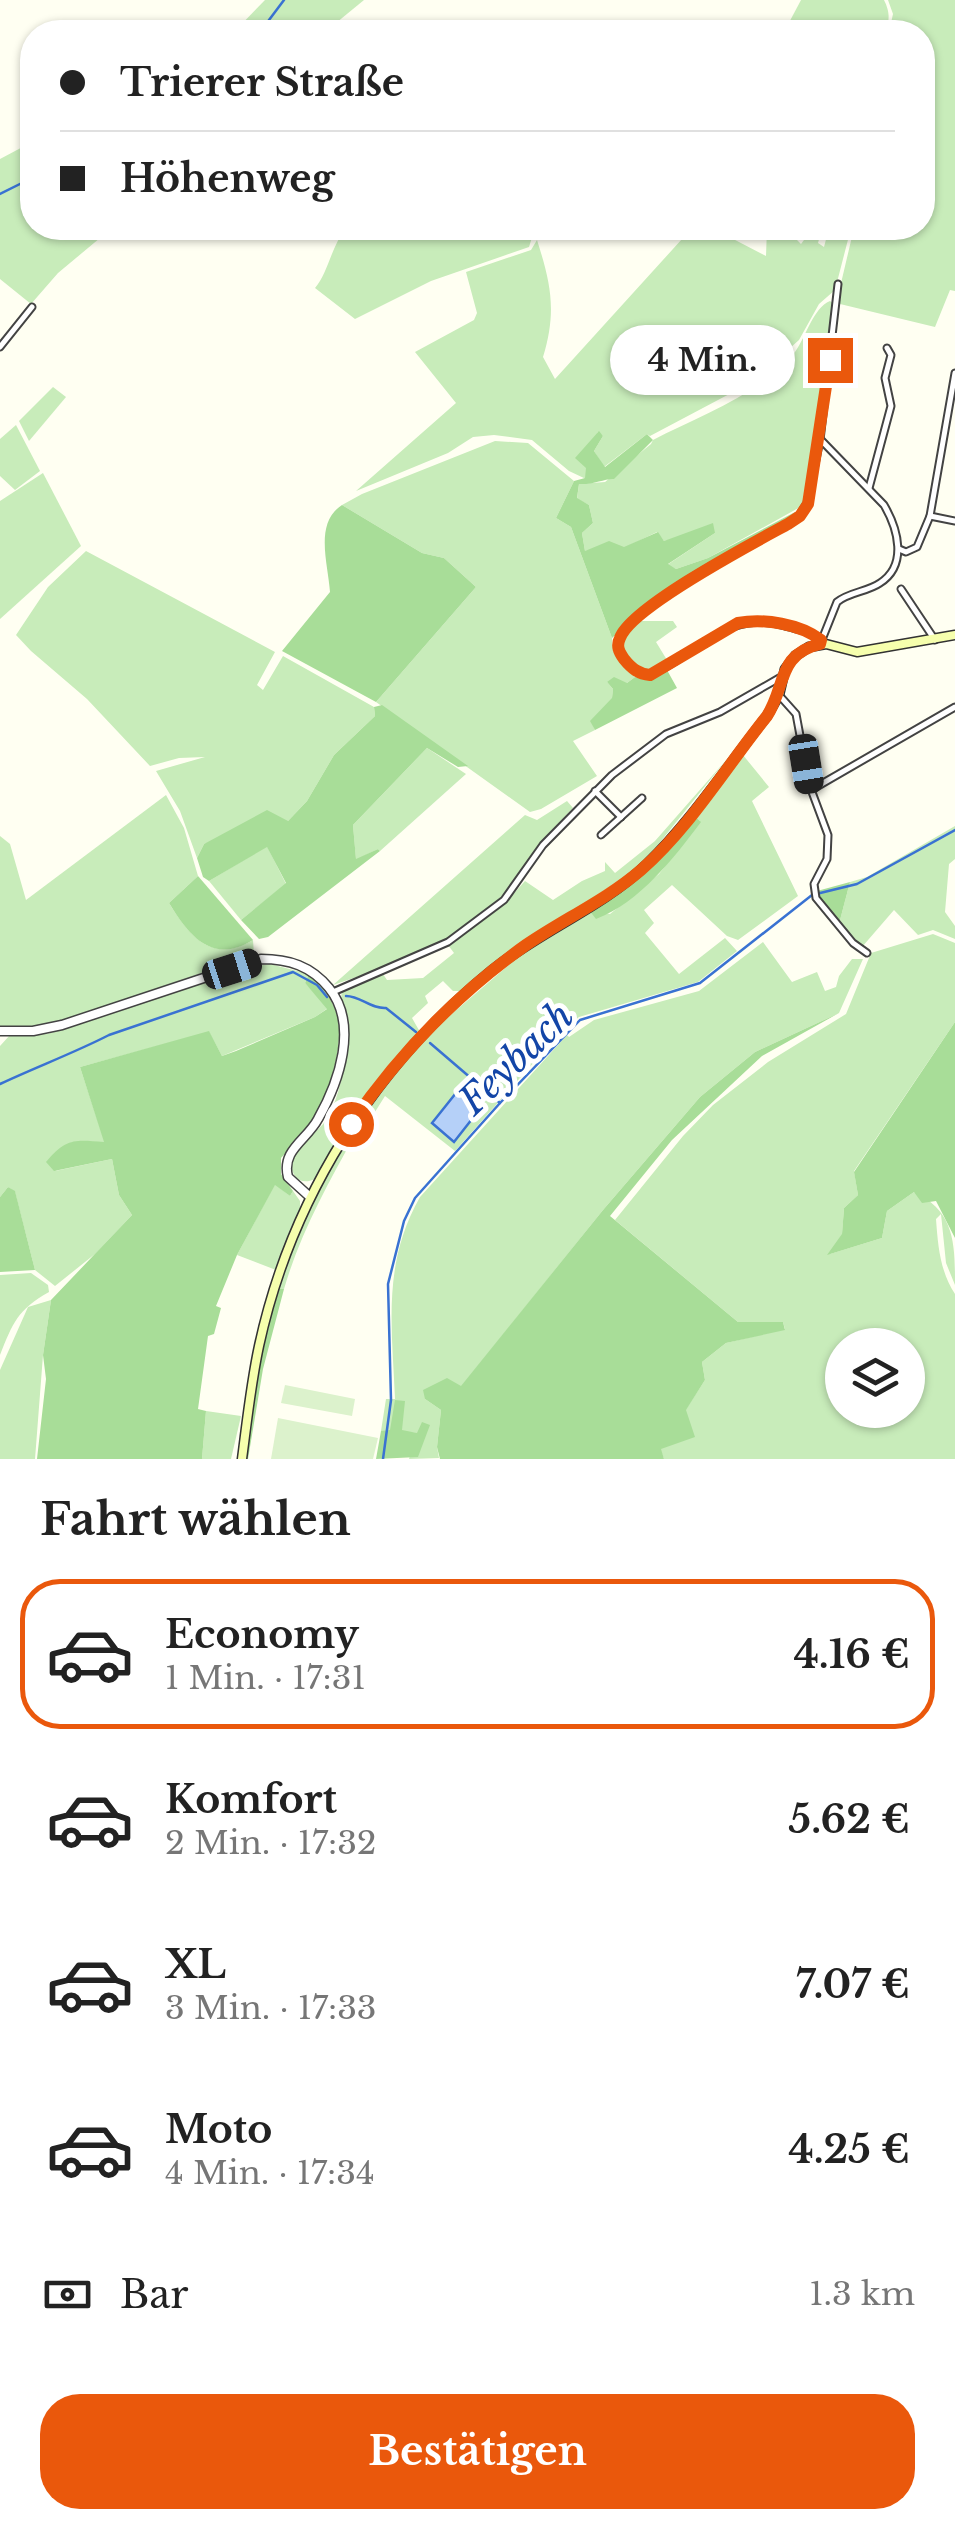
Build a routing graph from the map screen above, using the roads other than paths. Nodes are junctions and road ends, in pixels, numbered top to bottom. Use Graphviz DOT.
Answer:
graph roads {
  1 [pos="838,284"];
  2 [pos="32,307"];
  3 [pos="0,347"];
  4 [pos="888,348"];
  5 [pos="955,374"];
  6 [pos="898,395"];
  7 [pos="891,406"];
  8 [pos="820,440"];
  9 [pos="869,488"];
  10 [pos="930,516"];
  11 [pos="955,521"];
  12 [pos="899,549"];
  13 [pos="901,588"];
  14 [pos="955,635"];
  15 [pos="935,641"];
  16 [pos="821,642"];
  17 [pos="781,677"];
  18 [pos="779,695"];
  19 [pos="954,710"];
  20 [pos="595,790"];
  21 [pos="810,790"];
  22 [pos="642,798"];
  23 [pos="620,817"];
  24 [pos="602,835"];
  25 [pos="868,953"];
  26 [pos="332,992"];
  27 [pos="0,1031"];
  28 [pos="310,1197"];
  29 [pos="242,1459"];
  1 -- 8 [label="street"];
  2 -- 3 [label="street"];
  4 -- 7 [label="street"];
  5 -- 10 [label="street"];
  6 -- 7 [label="street"];
  7 -- 9 [label="street"];
  8 -- 9 [label="street"];
  8 -- 16 [label="street"];
  9 -- 12 [label="street"];
  10 -- 11 [label="street"];
  10 -- 12 [label="street"];
  12 -- 16 [label="street"];
  13 -- 15 [label="street"];
  14 -- 15 [label="main road"];
  15 -- 16 [label="main road"];
  16 -- 17 [label="main road"];
  17 -- 18 [label="main road"];
  17 -- 20 [label="street"];
  18 -- 21 [label="street"];
  18 -- 28 [label="main road"];
  19 -- 21 [label="street"];
  20 -- 23 [label="street"];
  20 -- 26 [label="street"];
  21 -- 25 [label="street"];
  22 -- 23 [label="street"];
  23 -- 24 [label="street"];
  26 -- 27 [label="street"];
  26 -- 28 [label="street"];
  28 -- 29 [label="main road"];
}
